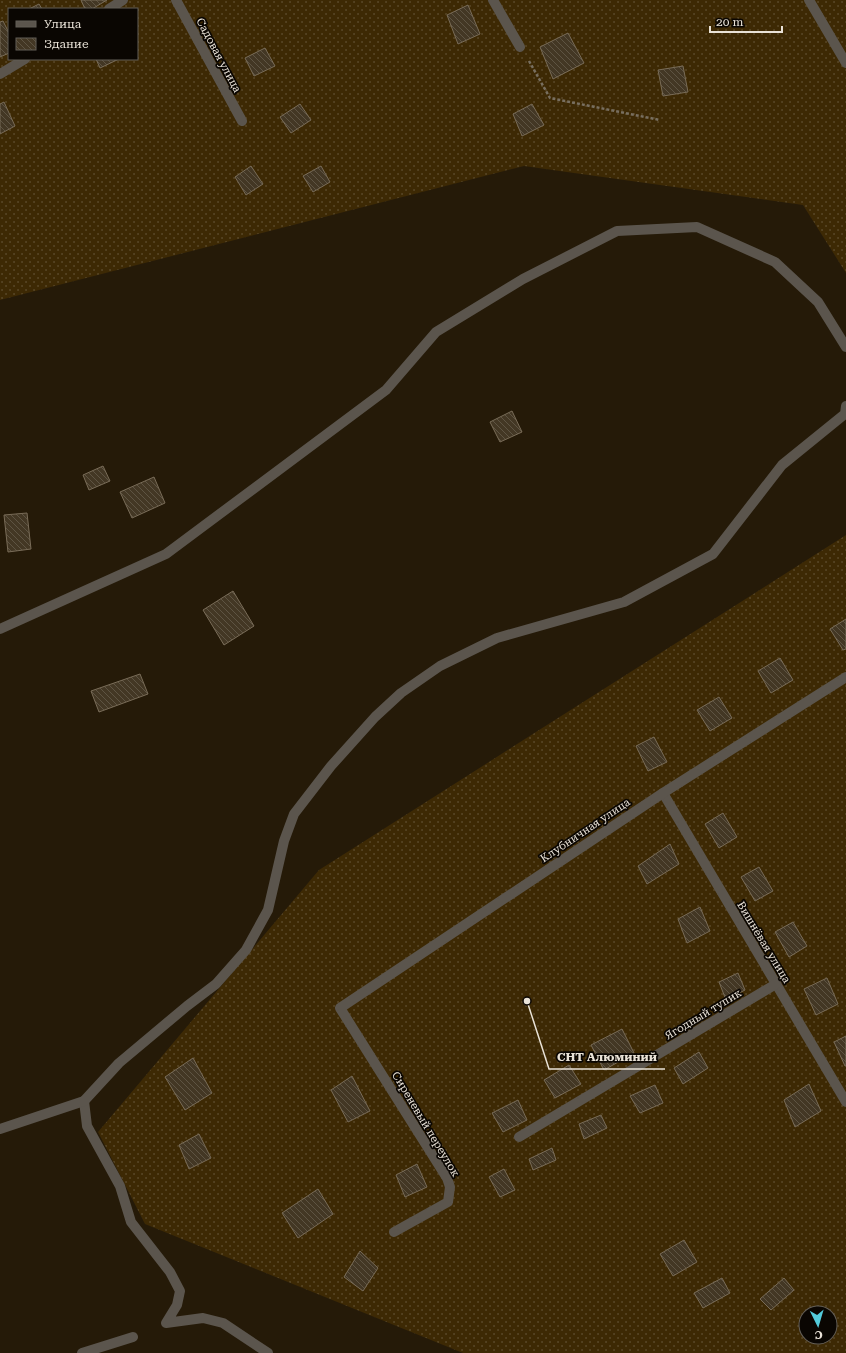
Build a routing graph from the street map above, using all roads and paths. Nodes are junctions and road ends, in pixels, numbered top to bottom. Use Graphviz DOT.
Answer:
graph roads {
  1 [pos="123,0"];
  2 [pos="176,0"];
  3 [pos="493,0"];
  4 [pos="809,0"];
  5 [pos="111,8"];
  6 [pos="520,48"];
  7 [pos="23,60"];
  8 [pos="846,63"];
  9 [pos="0,74"];
  10 [pos="660,120"];
  11 [pos="242,121"];
  12 [pos="846,346"];
  13 [pos="846,406"];
  14 [pos="0,629"];
  15 [pos="846,677"];
  16 [pos="663,793"];
  17 [pos="776,984"];
  18 [pos="340,1008"];
  19 [pos="84,1101"];
  20 [pos="846,1102"];
  21 [pos="0,1130"];
  22 [pos="519,1137"];
  23 [pos="394,1232"];
  24 [pos="133,1337"];
  25 [pos="82,1353"];
  26 [pos="268,1353"];
  1 -- 5 [label="street"];
  2 -- 11 [label="street, Садовая улица"];
  3 -- 6 [label="street"];
  4 -- 8 [label="street"];
  6 -- 10 [label="path"];
  7 -- 9 [label="street"];
  12 -- 14 [label="street"];
  13 -- 19 [label="street"];
  15 -- 16 [label="street, Клубничная улица"];
  16 -- 17 [label="street, Вишнёвая улица"];
  16 -- 18 [label="street, Клубничная улица"];
  17 -- 20 [label="street, Вишнёвая улица"];
  17 -- 22 [label="street, Ягодный тупик"];
  18 -- 23 [label="street, Сиреневый переулок"];
  19 -- 21 [label="street"];
  19 -- 26 [label="street"];
  24 -- 25 [label="street"];
}
